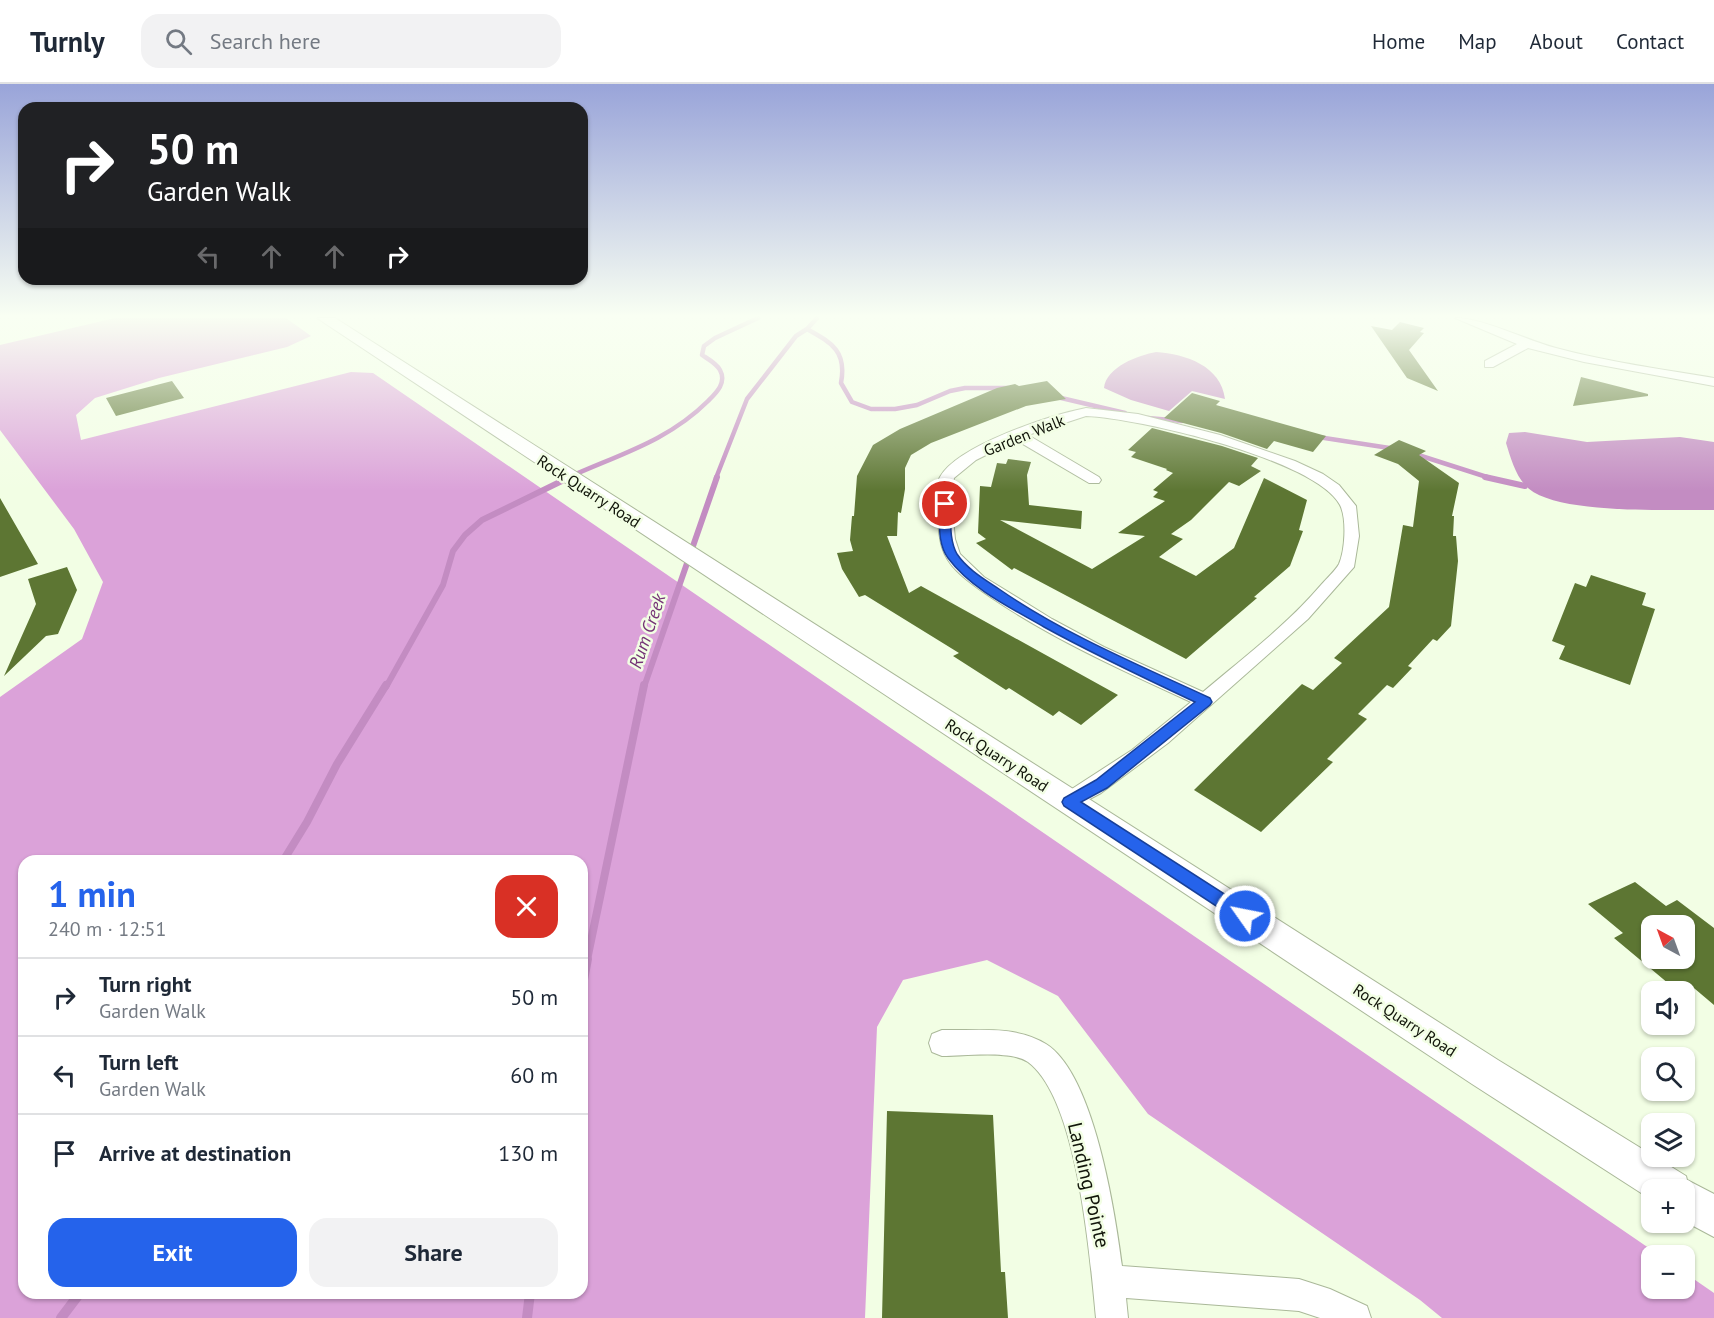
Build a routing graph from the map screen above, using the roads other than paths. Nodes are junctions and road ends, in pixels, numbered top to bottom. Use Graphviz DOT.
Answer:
graph roads {
  1 [pos="413,376"];
  2 [pos="1676,376"];
  3 [pos="1714,382"];
  4 [pos="1019,435"];
  5 [pos="1094,480"];
  6 [pos="1205,702"];
  7 [pos="1069,802"];
  8 [pos="942,1043"];
  9 [pos="1655,1179"];
  10 [pos="1695,1205"];
  11 [pos="1714,1217"];
  12 [pos="1108,1281"];
  13 [pos="1112,1318"];
  14 [pos="1355,1318"];
  1 -- 7 [label="street, Rock Quarry Road"];
  2 -- 3 [label="street"];
  4 -- 5 [label="street"];
  4 -- 6 [label="street, Garden Walk"];
  4 -- 6 [label="street, Garden Walk"];
  6 -- 7 [label="street, Garden Walk"];
  7 -- 9 [label="street, Rock Quarry Road"];
  8 -- 12 [label="street, Landing Pointe"];
  10 -- 11 [label="street"];
  12 -- 13 [label="street, Landing Pointe"];
  12 -- 14 [label="street"];
}
